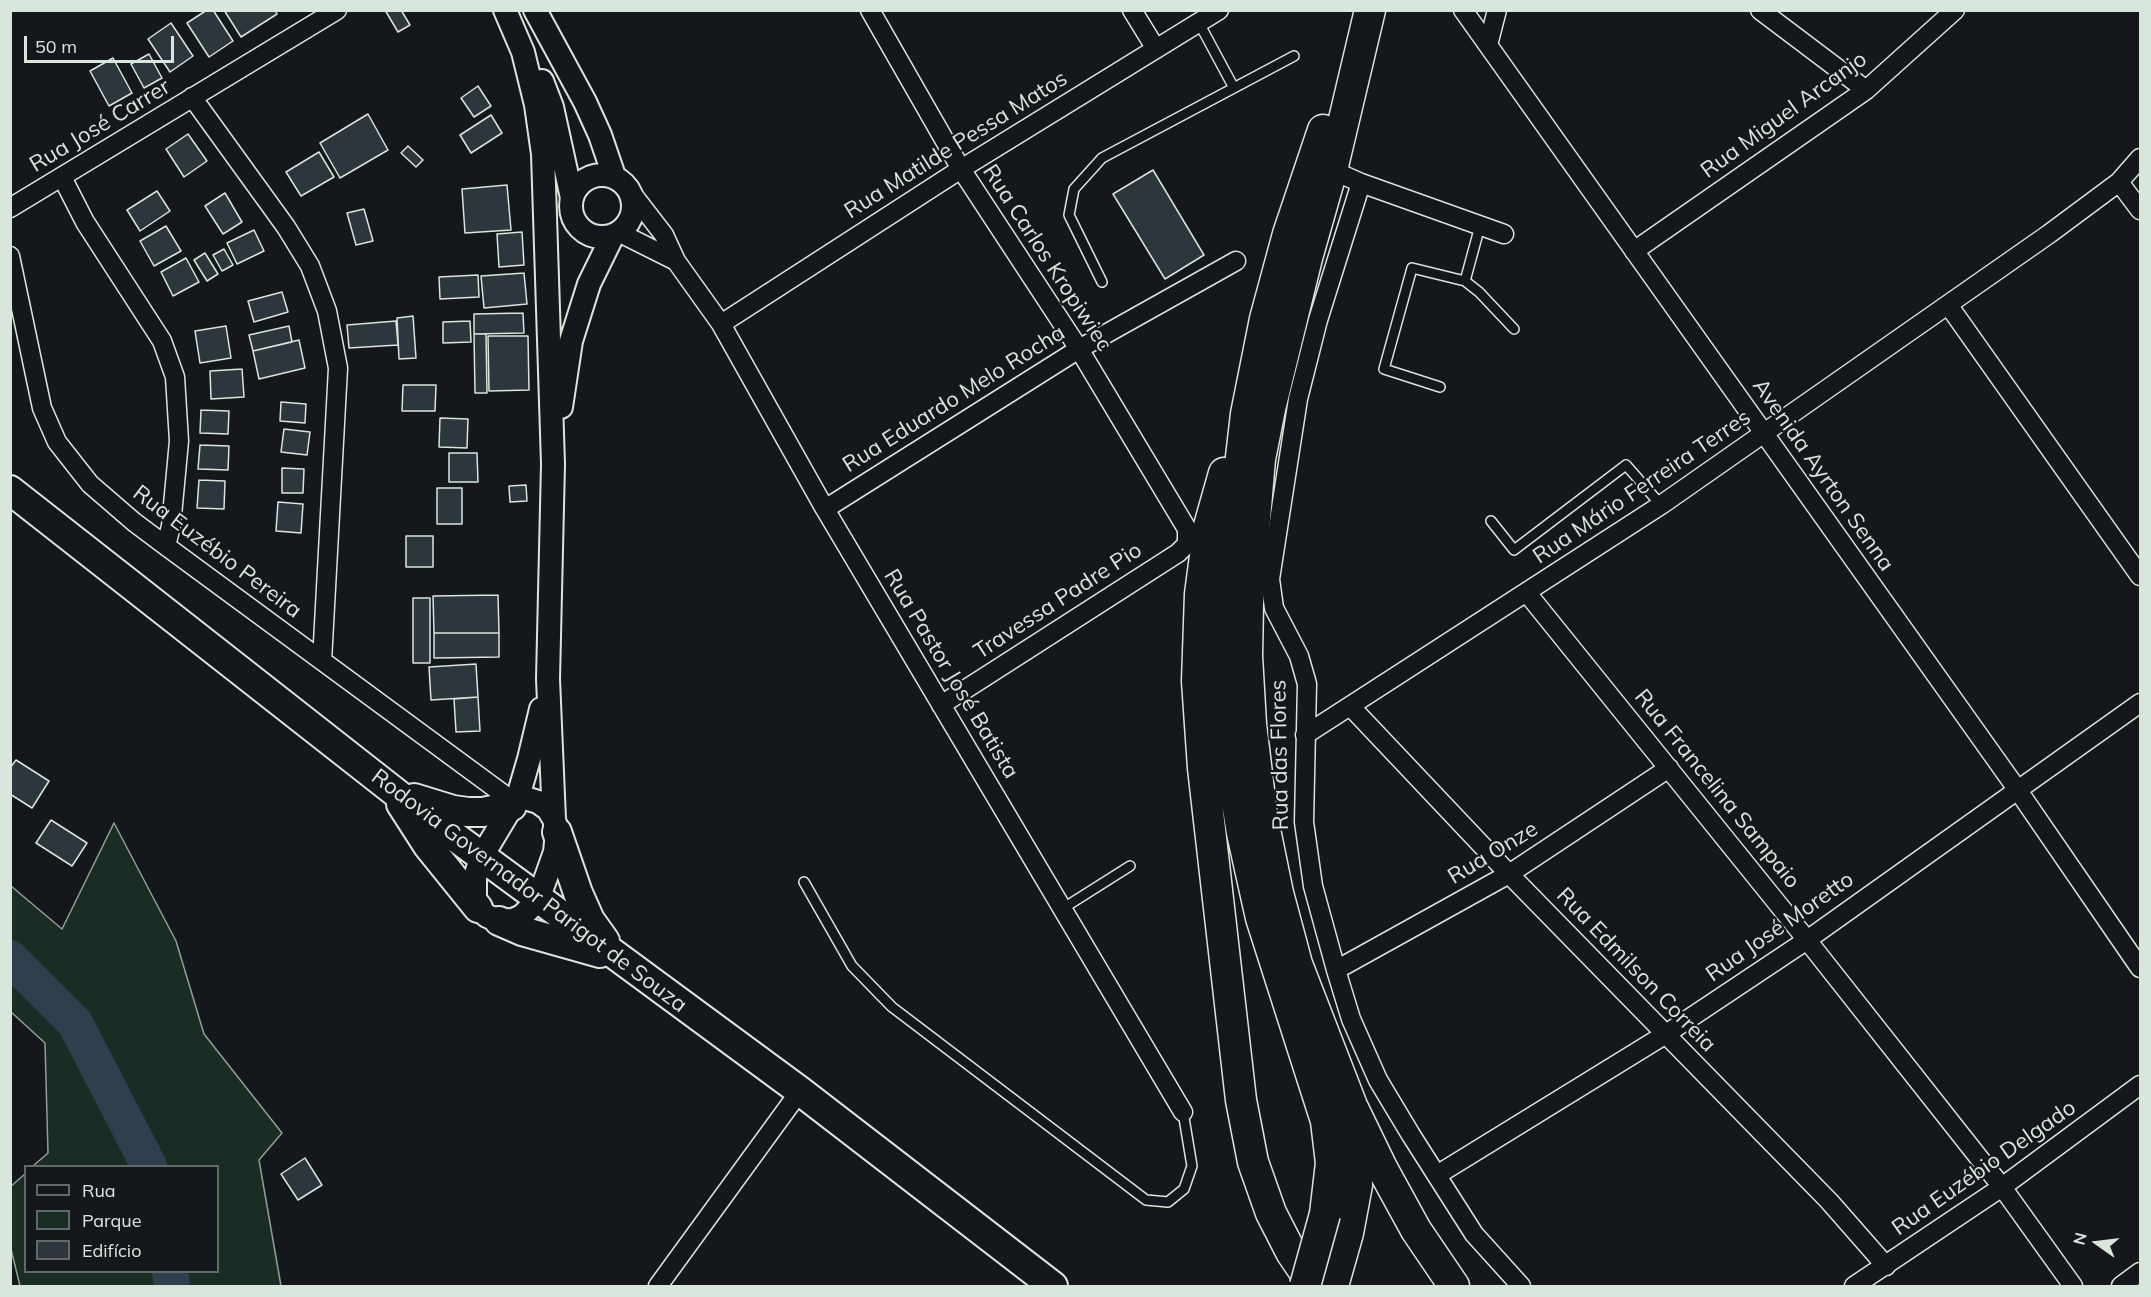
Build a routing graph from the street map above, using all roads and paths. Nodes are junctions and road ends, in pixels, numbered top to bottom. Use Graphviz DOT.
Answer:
graph roads {
  1 [pos="337,10"];
  2 [pos="505,10"];
  3 [pos="535,10"];
  4 [pos="870,10"];
  5 [pos="1132,10"];
  6 [pos="1220,10"];
  7 [pos="1365,10"];
  8 [pos="1370,10"];
  9 [pos="1463,10"];
  10 [pos="1497,10"];
  11 [pos="1760,10"];
  12 [pos="1955,10"];
  13 [pos="1199,23"];
  14 [pos="1488,45"];
  15 [pos="1156,49"];
  16 [pos="523,52"];
  17 [pos="1294,56"];
  18 [pos="1234,88"];
  19 [pos="1866,90"];
  20 [pos="192,97"];
  21 [pos="2140,159"];
  22 [pos="961,169"];
  23 [pos="1332,170"];
  24 [pos="62,177"];
  25 [pos="620,182"];
  26 [pos="2119,182"];
  27 [pos="1361,183"];
  28 [pos="572,207"];
  29 [pos="10,208"];
  30 [pos="2140,210"];
  31 [pos="546,218"];
  32 [pos="1480,226"];
  33 [pos="615,234"];
  34 [pos="1504,234"];
  35 [pos="1634,251"];
  36 [pos="10,256"];
  37 [pos="676,261"];
  38 [pos="1236,261"];
  39 [pos="1465,281"];
  40 [pos="1102,282"];
  41 [pos="1949,306"];
  42 [pos="721,324"];
  43 [pos="1514,329"];
  44 [pos="1079,349"];
  45 [pos="1440,387"];
  46 [pos="1246,414"];
  47 [pos="1764,433"];
  48 [pos="553,464"];
  49 [pos="10,490"];
  50 [pos="1660,505"];
  51 [pos="825,509"];
  52 [pos="1491,521"];
  53 [pos="1187,529"];
  54 [pos="166,546"];
  55 [pos="2140,576"];
  56 [pos="1527,593"];
  57 [pos="322,660"];
  58 [pos="548,678"];
  59 [pos="2140,703"];
  60 [pos="941,705"];
  61 [pos="1351,707"];
  62 [pos="1305,735"];
  63 [pos="1669,768"];
  64 [pos="2017,789"];
  65 [pos="392,790"];
  66 [pos="514,803"];
  67 [pos="556,825"];
  68 [pos="482,856"];
  69 [pos="1130,866"];
  70 [pos="1509,874"];
  71 [pos="804,882"];
  72 [pos="538,898"];
  73 [pos="1062,909"];
  74 [pos="489,915"];
  75 [pos="1807,940"];
  76 [pos="617,957"];
  77 [pos="1297,964"];
  78 [pos="2140,968"];
  79 [pos="1336,970"];
  80 [pos="1666,1034"];
  81 [pos="2140,1085"];
  82 [pos="800,1091"];
  83 [pos="1183,1112"];
  84 [pos="1437,1175"];
  85 [pos="2002,1187"];
  86 [pos="1886,1266"];
  87 [pos="2140,1272"];
  88 [pos="658,1287"];
  89 [pos="1053,1287"];
  90 [pos="1305,1287"];
  91 [pos="1314,1287"];
  92 [pos="1334,1287"];
  93 [pos="1454,1287"];
  94 [pos="1521,1287"];
  95 [pos="1854,1287"];
  96 [pos="2073,1287"];
  97 [pos="2121,1287"];
  1 -- 20 [label="street, Rua José Carrer"];
  2 -- 16 [label="street"];
  3 -- 25 [label="street"];
  4 -- 22 [label="street, Rua Carlos Kropiwiec"];
  5 -- 15 [label="street"];
  6 -- 13 [label="street, Rua Matilde Pessa Matos"];
  7 -- 46 [label="highway"];
  8 -- 23 [label="highway"];
  9 -- 14 [label="street, Avenida Ayrton Senna"];
  10 -- 14 [label="street"];
  11 -- 19 [label="street"];
  12 -- 19 [label="street, Rua Miguel Arcanjo"];
  13 -- 15 [label="street, Rua Matilde Pessa Matos"];
  13 -- 18 [label="lane"];
  14 -- 35 [label="street, Avenida Ayrton Senna"];
  15 -- 22 [label="street, Rua Matilde Pessa Matos"];
  16 -- 28 [label="street"];
  16 -- 31 [label="street"];
  17 -- 18 [label="lane"];
  18 -- 40 [label="lane"];
  19 -- 35 [label="street, Rua Miguel Arcanjo"];
  20 -- 24 [label="street, Rua José Carrer"];
  20 -- 57 [label="street"];
  21 -- 26 [label="street, Rua Mário Ferreira Terres"];
  22 -- 42 [label="street, Rua Matilde Pessa Matos"];
  22 -- 44 [label="street, Rua Carlos Kropiwiec"];
  23 -- 27 [label="street"];
  23 -- 77 [label="highway"];
  24 -- 29 [label="street, Rua José Carrer"];
  24 -- 54 [label="street"];
  25 -- 28 [label="street"];
  25 -- 33 [label="street"];
  25 -- 37 [label="street, Rua Pastor José Batista"];
  26 -- 30 [label="street"];
  26 -- 41 [label="street, Rua Mário Ferreira Terres"];
  27 -- 32 [label="street"];
  27 -- 62 [label="street, Rua das Flores"];
  28 -- 31 [label="street"];
  28 -- 33 [label="street"];
  31 -- 48 [label="street"];
  32 -- 34 [label="street"];
  32 -- 39 [label="lane"];
  33 -- 37 [label="street, Rua Pastor José Batista"];
  33 -- 48 [label="street"];
  35 -- 47 [label="street, Avenida Ayrton Senna"];
  36 -- 54 [label="street, Rua Euzébio Pereira"];
  37 -- 42 [label="street, Rua Pastor José Batista"];
  38 -- 44 [label="street, Rua Eduardo Melo Rocha"];
  39 -- 43 [label="lane"];
  39 -- 45 [label="lane"];
  41 -- 47 [label="street, Rua Mário Ferreira Terres"];
  41 -- 55 [label="street"];
  42 -- 51 [label="street, Rua Pastor José Batista"];
  44 -- 51 [label="street, Rua Eduardo Melo Rocha"];
  44 -- 53 [label="street, Rua Carlos Kropiwiec"];
  46 -- 90 [label="highway, bridge"];
  46 -- 91 [label="highway"];
  47 -- 50 [label="street, Rua Mário Ferreira Terres"];
  47 -- 64 [label="street, Avenida Ayrton Senna"];
  48 -- 58 [label="street"];
  49 -- 65 [label="main road, Rodovia Governador Parigot de Souza"];
  50 -- 52 [label="lane"];
  50 -- 56 [label="street, Rua Mário Ferreira Terres"];
  51 -- 60 [label="street, Rua Pastor José Batista"];
  53 -- 60 [label="street, Travessa Padre Pio"];
  54 -- 57 [label="street, Rua Euzébio Pereira"];
  56 -- 61 [label="street, Rua Mário Ferreira Terres"];
  56 -- 63 [label="street, Rua Francelina Sampaio"];
  57 -- 66 [label="street, Rua Euzébio Pereira"];
  58 -- 66 [label="street"];
  58 -- 67 [label="street"];
  59 -- 64 [label="street, Rua José Moretto"];
  60 -- 73 [label="street, Rua Pastor José Batista"];
  61 -- 62 [label="street, Rua Mário Ferreira Terres"];
  61 -- 70 [label="street, Rua Edmilson Correia"];
  62 -- 79 [label="street, Rua das Flores"];
  63 -- 70 [label="street, Rua Onze"];
  63 -- 75 [label="street, Rua Francelina Sampaio"];
  64 -- 75 [label="street, Rua José Moretto"];
  64 -- 78 [label="street, Avenida Ayrton Senna"];
  65 -- 66 [label="main road"];
  65 -- 68 [label="main road, Rodovia Governador Parigot de Souza"];
  65 -- 74 [label="main road"];
  66 -- 67 [label="street"];
  66 -- 68 [label="street"];
  67 -- 72 [label="street"];
  67 -- 76 [label="main road"];
  68 -- 72 [label="main road, Rodovia Governador Parigot de Souza"];
  68 -- 74 [label="street"];
  69 -- 73 [label="lane"];
  70 -- 79 [label="street, Rua Onze"];
  70 -- 80 [label="street, Rua Edmilson Correia"];
  71 -- 83 [label="lane"];
  72 -- 74 [label="street"];
  72 -- 76 [label="main road, Rodovia Governador Parigot de Souza"];
  73 -- 83 [label="street, Rua Pastor José Batista"];
  74 -- 76 [label="main road"];
  75 -- 80 [label="street, Rua José Moretto"];
  75 -- 85 [label="street, Rua Francelina Sampaio"];
  76 -- 82 [label="main road, Rodovia Governador Parigot de Souza"];
  77 -- 92 [label="highway"];
  77 -- 93 [label="highway"];
  79 -- 84 [label="street, Rua das Flores"];
  80 -- 84 [label="street, Rua José Moretto"];
  80 -- 86 [label="street, Rua Edmilson Correia"];
  81 -- 85 [label="street, Rua Euzébio Delgado"];
  82 -- 88 [label="street"];
  82 -- 89 [label="main road, Rodovia Governador Parigot de Souza"];
  84 -- 94 [label="street, Rua das Flores"];
  85 -- 86 [label="street, Rua Euzébio Delgado"];
  85 -- 96 [label="street, Rua Francelina Sampaio"];
  86 -- 95 [label="street, Rua Euzébio Delgado"];
  87 -- 97 [label="street"];
}
